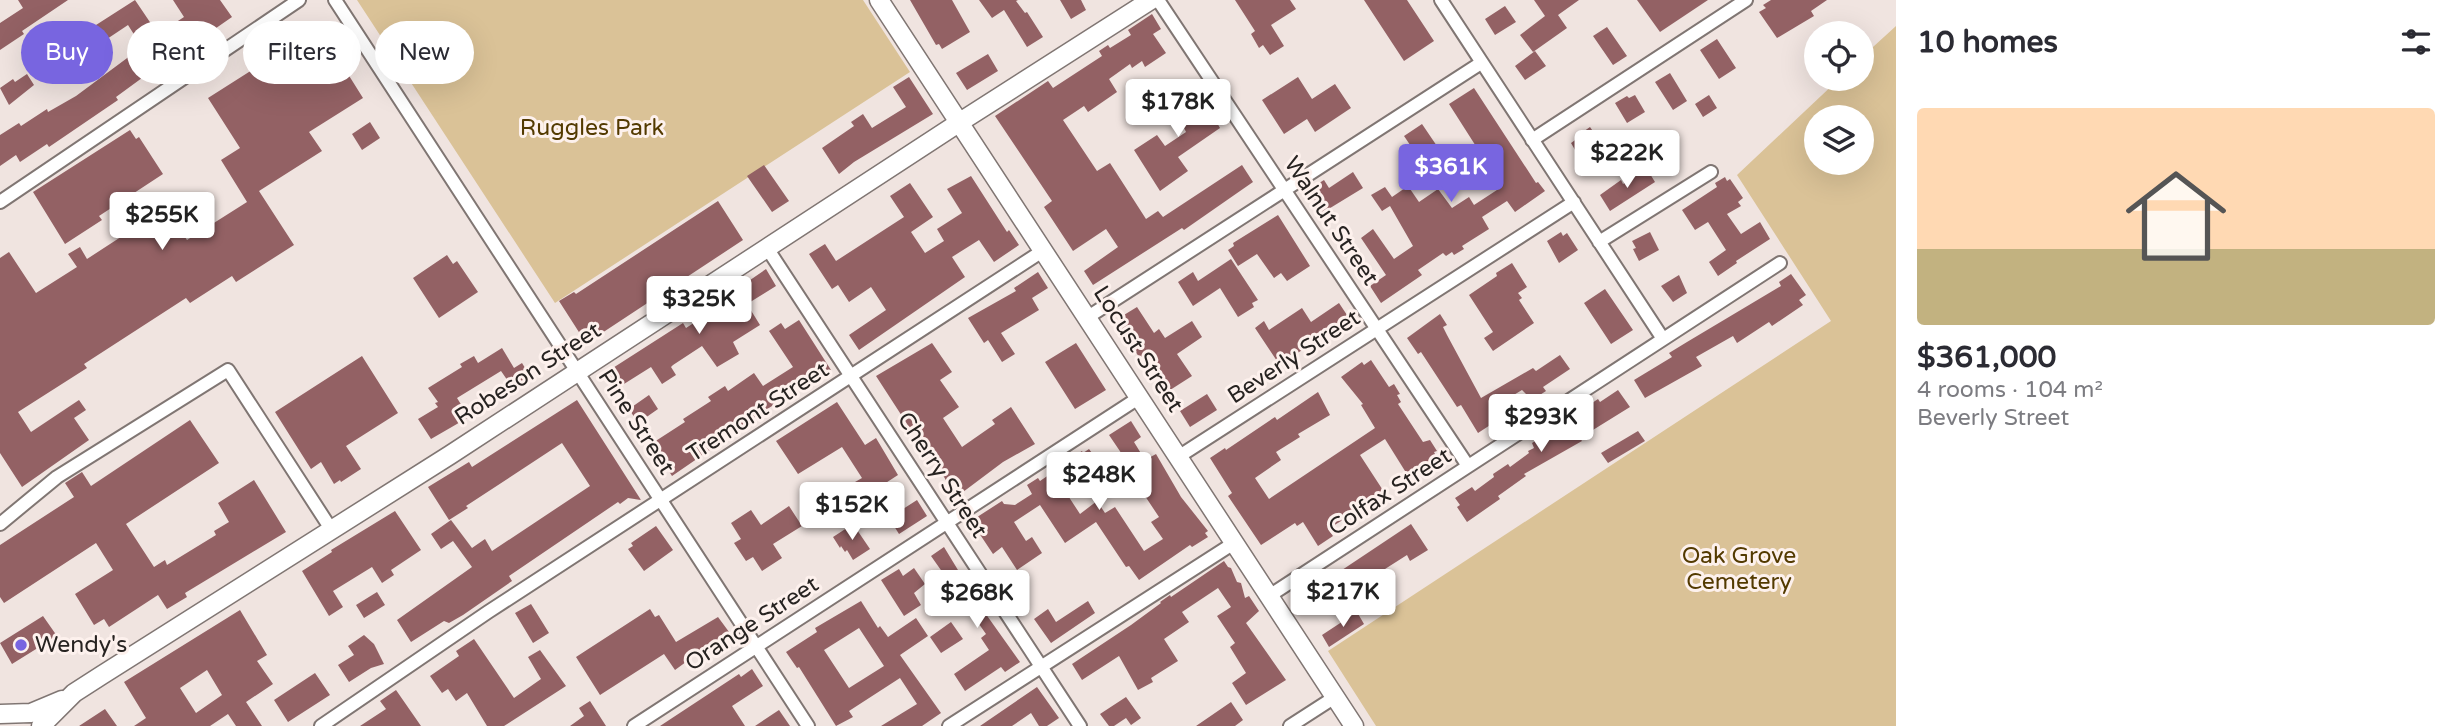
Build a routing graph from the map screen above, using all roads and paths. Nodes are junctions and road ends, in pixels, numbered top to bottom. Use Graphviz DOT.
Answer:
graph roads {
  1 [pos="299,0"];
  2 [pos="335,0"];
  3 [pos="879,0"];
  4 [pos="1151,0"];
  5 [pos="1158,0"];
  6 [pos="1441,0"];
  7 [pos="1746,0"];
  8 [pos="1481,63"];
  9 [pos="960,122"];
  10 [pos="1532,140"];
  11 [pos="1711,172"];
  12 [pos="1284,191"];
  13 [pos="0,202"];
  14 [pos="1574,202"];
  15 [pos="1599,242"];
  16 [pos="768,248"];
  17 [pos="1044,250"];
  18 [pos="1780,263"];
  19 [pos="1088,317"];
  20 [pos="1378,328"];
  21 [pos="1663,339"];
  22 [pos="578,371"];
  23 [pos="852,376"];
  24 [pos="1140,397"];
  25 [pos="1178,457"];
  26 [pos="1468,466"];
  27 [pos="662,501"];
  28 [pos="947,522"];
  29 [pos="0,524"];
  30 [pos="331,529"];
  31 [pos="1234,543"];
  32 [pos="1269,596"];
  33 [pos="757,646"];
  34 [pos="1042,667"];
  35 [pos="74,693"];
  36 [pos="1335,697"];
  37 [pos="0,714"];
  38 [pos="41,726"];
  39 [pos="321,726"];
  40 [pos="634,726"];
  41 [pos="808,726"];
  42 [pos="949,726"];
  43 [pos="1080,726"];
  44 [pos="1290,726"];
  45 [pos="1354,726"];
  1 -- 13 [label="street"];
  2 -- 22 [label="street, Pine Street"];
  3 -- 9 [label="main road, Locust Street"];
  4 -- 9 [label="main road, Robeson Street"];
  5 -- 12 [label="street, Walnut Street"];
  6 -- 8 [label="street"];
  7 -- 10 [label="street"];
  8 -- 10 [label="street"];
  8 -- 12 [label="street"];
  9 -- 16 [label="main road, Robeson Street"];
  9 -- 17 [label="main road, Locust Street"];
  10 -- 14 [label="street"];
  11 -- 15 [label="street"];
  12 -- 19 [label="street"];
  12 -- 20 [label="street, Walnut Street"];
  14 -- 15 [label="street"];
  14 -- 20 [label="street, Beverly Street"];
  15 -- 21 [label="street"];
  16 -- 22 [label="main road, Robeson Street"];
  16 -- 23 [label="street, Cherry Street"];
  17 -- 19 [label="main road, Locust Street"];
  17 -- 23 [label="street, Tremont Street"];
  18 -- 21 [label="street, Colfax Street"];
  19 -- 24 [label="main road, Locust Street"];
  20 -- 25 [label="street, Beverly Street"];
  20 -- 26 [label="street, Walnut Street"];
  21 -- 26 [label="street, Colfax Street"];
  22 -- 27 [label="street, Pine Street"];
  22 -- 30 [label="main road, Robeson Street"];
  23 -- 27 [label="street, Tremont Street"];
  23 -- 28 [label="street, Cherry Street"];
  24 -- 25 [label="main road, Locust Street"];
  24 -- 28 [label="street, Orange Street"];
  25 -- 31 [label="main road, Locust Street"];
  26 -- 32 [label="street, Colfax Street"];
  27 -- 33 [label="street, Pine Street"];
  27 -- 39 [label="street, Tremont Street"];
  28 -- 33 [label="street, Orange Street"];
  28 -- 34 [label="street, Cherry Street"];
  29 -- 30 [label="street"];
  30 -- 35 [label="main road, Robeson Street"];
  31 -- 32 [label="main road, Locust Street"];
  31 -- 34 [label="street"];
  32 -- 36 [label="main road, Locust Street"];
  33 -- 40 [label="street, Orange Street"];
  33 -- 41 [label="street, Pine Street"];
  34 -- 42 [label="street"];
  34 -- 43 [label="street, Cherry Street"];
  35 -- 37 [label="main road"];
  35 -- 38 [label="main road, Robeson Street"];
  36 -- 44 [label="street"];
  36 -- 45 [label="main road, Locust Street"];
}
